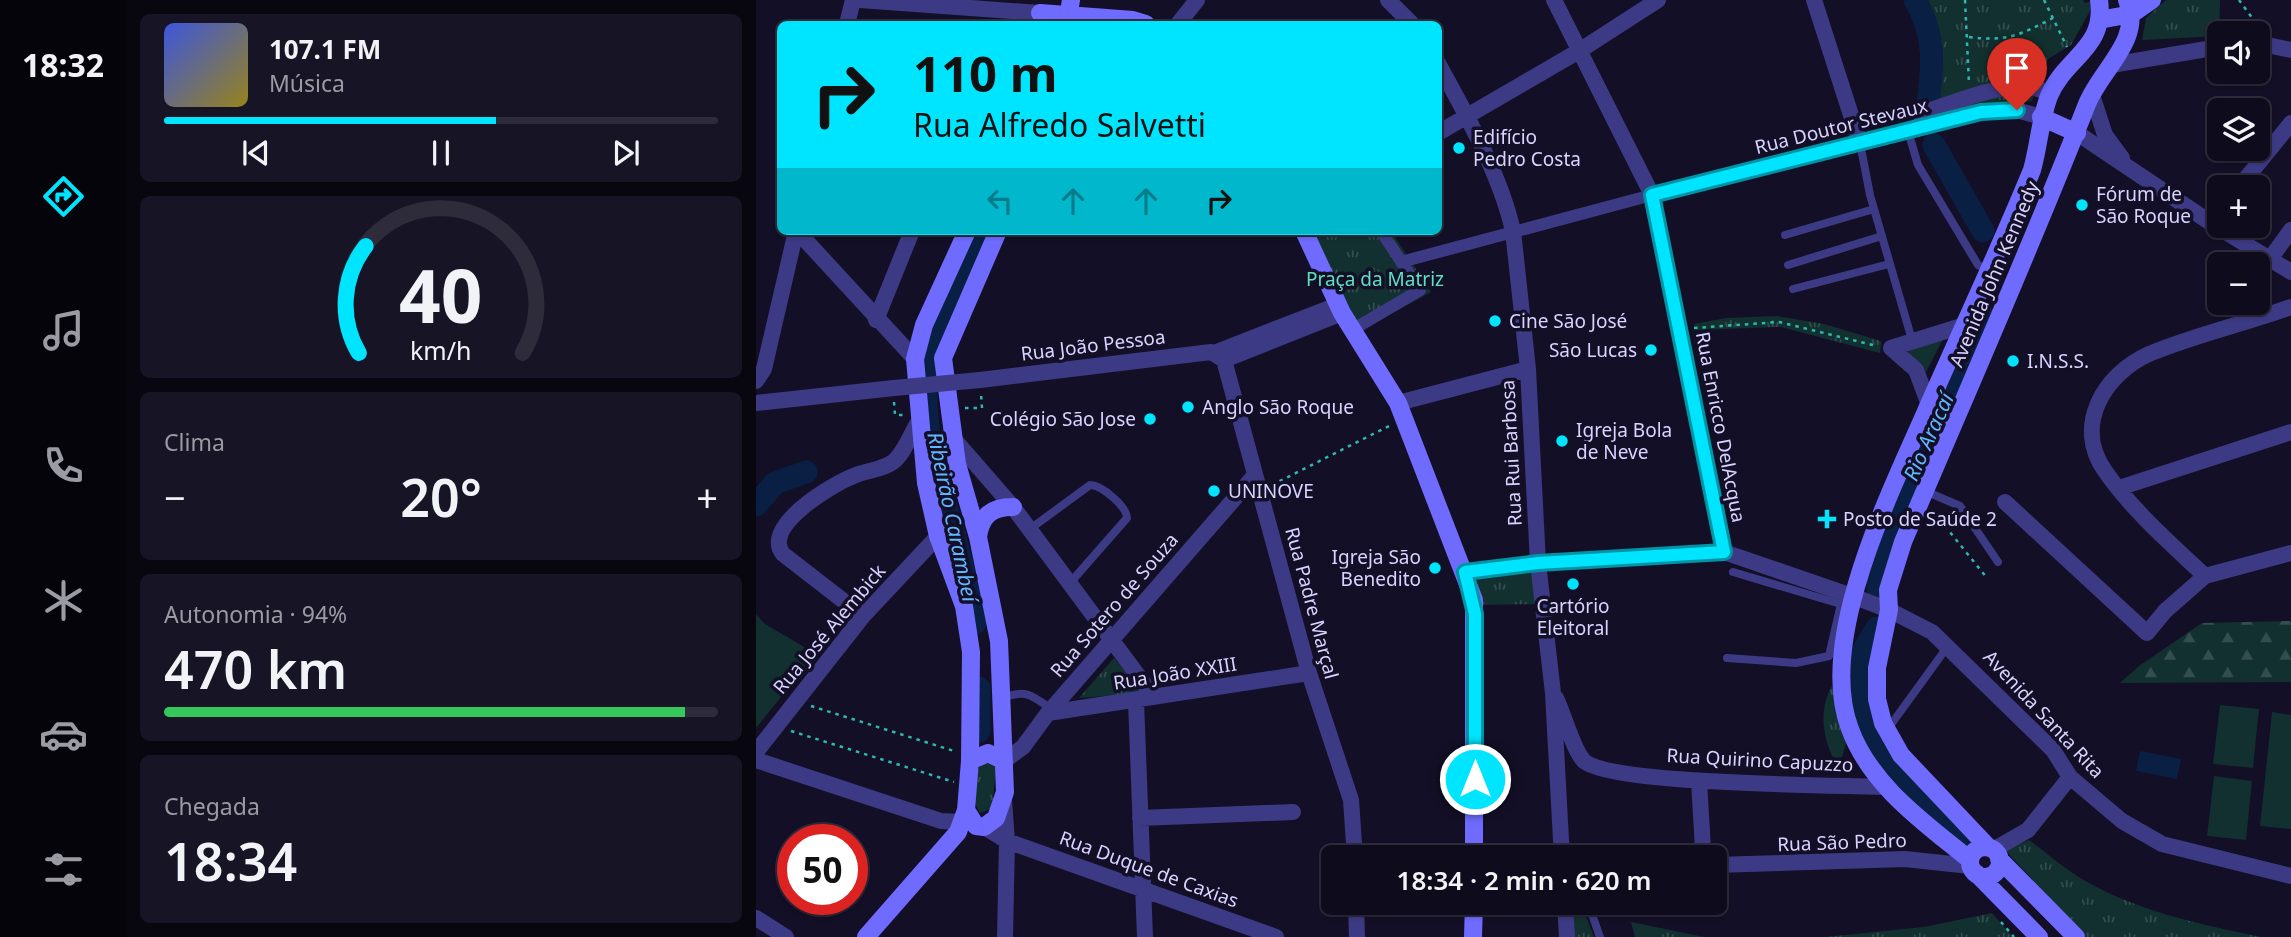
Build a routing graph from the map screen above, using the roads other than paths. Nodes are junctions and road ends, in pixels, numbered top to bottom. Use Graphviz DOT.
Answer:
graph roads {
  1 [pos="853,0"];
  2 [pos="860,0"];
  3 [pos="1197,0"];
  4 [pos="1388,0"];
  5 [pos="1554,0"];
  6 [pos="1658,0"];
  7 [pos="1814,0"];
  8 [pos="2099,0"];
  9 [pos="2152,0"];
  10 [pos="892,1"];
  11 [pos="2130,7"];
  12 [pos="1039,13"];
  13 [pos="1069,14"];
  14 [pos="2099,20"];
  15 [pos="848,21"];
  16 [pos="1136,21"];
  17 [pos="1180,21"];
  18 [pos="1409,21"];
  19 [pos="2270,45"];
  20 [pos="2207,49"];
  21 [pos="2291,50"];
  22 [pos="1579,51"];
  23 [pos="2111,65"];
  24 [pos="1442,71"];
  25 [pos="2050,94"];
  26 [pos="2092,95"];
  27 [pos="1466,116"];
  28 [pos="2042,117"];
  29 [pos="2291,122"];
  30 [pos="1914,129"];
  31 [pos="1442,131"];
  32 [pos="2077,133"];
  33 [pos="1860,143"];
  34 [pos="2129,168"];
  35 [pos="2249,175"];
  36 [pos="1652,195"];
  37 [pos="1874,209"];
  38 [pos="2207,213"];
  39 [pos="2291,230"];
  40 [pos="1513,231"];
  41 [pos="796,235"];
  42 [pos="801,235"];
  43 [pos="910,235"];
  44 [pos="965,235"];
  45 [pos="996,235"];
  46 [pos="1306,235"];
  47 [pos="1384,235"];
  48 [pos="1785,235"];
  49 [pos="1882,236"];
  50 [pos="2241,238"];
  51 [pos="2260,252"];
  52 [pos="2270,260"];
  53 [pos="1401,262"];
  54 [pos="1889,264"];
  55 [pos="1788,265"];
  56 [pos="1989,271"];
  57 [pos="2290,273"];
  58 [pos="1793,289"];
  59 [pos="2291,292"];
  60 [pos="1978,295"];
  61 [pos="2003,306"];
  62 [pos="2291,307"];
  63 [pos="1339,308"];
  64 [pos="2271,314"];
  65 [pos="876,320"];
  66 [pos="1965,324"];
  67 [pos="1352,330"];
  68 [pos="1912,340"];
  69 [pos="1218,356"];
  70 [pos="915,359"];
  71 [pos="1528,369"];
  72 [pos="756,382"];
  73 [pos="756,403"];
  74 [pos="1929,405"];
  75 [pos="1400,411"];
  76 [pos="918,418"];
  77 [pos="2291,432"];
  78 [pos="952,436"];
  79 [pos="1255,475"];
  80 [pos="2119,488"];
  81 [pos="1925,491"];
  82 [pos="2005,502"];
  83 [pos="1013,507"];
  84 [pos="1030,529"];
  85 [pos="938,536"];
  86 [pos="978,537"];
  87 [pos="1724,552"];
  88 [pos="2291,553"];
  89 [pos="1997,562"];
  90 [pos="1538,563"];
  91 [pos="1465,572"];
  92 [pos="1733,572"];
  93 [pos="2205,576"];
  94 [pos="1070,583"];
  95 [pos="1852,602"];
  96 [pos="1886,609"];
  97 [pos="863,616"];
  98 [pos="1111,639"];
  99 [pos="1948,646"];
  100 [pos="1727,658"];
  101 [pos="1309,673"];
  102 [pos="1553,693"];
  103 [pos="1154,697"];
  104 [pos="1002,698"];
  105 [pos="1136,701"];
  106 [pos="1049,711"];
  107 [pos="1887,730"];
  108 [pos="756,752"];
  109 [pos="971,757"];
  110 [pos="756,760"];
  111 [pos="1004,761"];
  112 [pos="2070,777"];
  113 [pos="1699,782"];
  114 [pos="1886,787"];
  115 [pos="1005,792"];
  116 [pos="1293,811"];
  117 [pos="1140,818"];
  118 [pos="1560,822"];
  119 [pos="969,823"];
  120 [pos="1007,841"];
  121 [pos="1354,845"];
  122 [pos="1474,845"];
  123 [pos="1561,845"];
  124 [pos="1567,845"];
  125 [pos="1703,845"];
  126 [pos="1994,852"];
  127 [pos="1727,865"];
  128 [pos="1972,866"];
  129 [pos="2291,876"];
  130 [pos="1145,889"];
  131 [pos="1356,915"];
  132 [pos="1474,915"];
  133 [pos="1565,915"];
  134 [pos="1592,915"];
  135 [pos="756,918"];
  136 [pos="786,937"];
  137 [pos="866,937"];
  138 [pos="1005,937"];
  139 [pos="1145,937"];
  140 [pos="1276,937"];
  141 [pos="1357,937"];
  142 [pos="1474,937"];
  143 [pos="1566,937"];
  144 [pos="1600,937"];
  145 [pos="2039,937"];
  146 [pos="2076,937"];
  1 -- 15 [label="street"];
  2 -- 10 [label="street"];
  3 -- 17 [label="street"];
  4 -- 18 [label="street"];
  5 -- 22 [label="street, Rua Enricco DelAcqua"];
  6 -- 22 [label="street"];
  7 -- 33 [label="street"];
  8 -- 14 [label="main road, Avenida John Kennedy"];
  9 -- 11 [label="main road"];
  10 -- 12 [label="street"];
  11 -- 14 [label="main road"];
  11 -- 23 [label="main road, Avenida John Kennedy"];
  12 -- 13 [label="main road"];
  13 -- 16 [label="main road"];
  14 -- 25 [label="main road, Avenida John Kennedy"];
  19 -- 21 [label="street"];
  20 -- 23 [label="street"];
  22 -- 27 [label="street"];
  22 -- 36 [label="street, Rua Enricco DelAcqua"];
  23 -- 26 [label="main road, Avenida John Kennedy"];
  24 -- 27 [label="street, Rua Rui Barbosa"];
  25 -- 28 [label="main road, Avenida John Kennedy"];
  25 -- 30 [label="street"];
  26 -- 32 [label="main road, Avenida John Kennedy"];
  26 -- 34 [label="street"];
  27 -- 31 [label="street"];
  27 -- 40 [label="street, Rua Rui Barbosa"];
  28 -- 30 [label="street, Rua Doutor Stevaux"];
  28 -- 32 [label="main road"];
  28 -- 56 [label="main road, Avenida John Kennedy"];
  29 -- 35 [label="street"];
  30 -- 33 [label="street, Rua Doutor Stevaux"];
  30 -- 56 [label="lane"];
  32 -- 34 [label="street"];
  32 -- 61 [label="main road, Avenida John Kennedy"];
  33 -- 36 [label="street, Rua Doutor Stevaux"];
  33 -- 37 [label="lane"];
  34 -- 38 [label="street"];
  36 -- 40 [label="street"];
  36 -- 87 [label="street, Rua Enricco DelAcqua"];
  37 -- 48 [label="lane"];
  37 -- 49 [label="lane"];
  39 -- 52 [label="street"];
  40 -- 53 [label="street"];
  40 -- 71 [label="street, Rua Rui Barbosa"];
  41 -- 72 [label="street"];
  42 -- 65 [label="street"];
  43 -- 65 [label="street"];
  44 -- 70 [label="main road"];
  45 -- 78 [label="main road"];
  46 -- 63 [label="main road"];
  47 -- 53 [label="street"];
  49 -- 54 [label="lane"];
  49 -- 55 [label="lane"];
  50 -- 51 [label="street"];
  52 -- 57 [label="street"];
  53 -- 67 [label="street"];
  54 -- 58 [label="lane"];
  54 -- 68 [label="lane"];
  56 -- 60 [label="main road, Avenida John Kennedy"];
  59 -- 64 [label="street"];
  60 -- 61 [label="main road"];
  60 -- 66 [label="main road, Avenida John Kennedy"];
  61 -- 81 [label="main road, Avenida John Kennedy"];
  62 -- 64 [label="street"];
  63 -- 67 [label="main road"];
  63 -- 69 [label="street, Rua João Pessoa"];
  64 -- 80 [label="street"];
  65 -- 70 [label="street"];
  66 -- 68 [label="street"];
  66 -- 74 [label="main road, Avenida John Kennedy"];
  67 -- 75 [label="main road"];
  68 -- 74 [label="street"];
  69 -- 73 [label="street, Rua João Pessoa, bridge"];
  69 -- 79 [label="street, Rua Padre Marçal"];
  70 -- 76 [label="main road"];
  71 -- 75 [label="street"];
  71 -- 90 [label="street, Rua Rui Barbosa"];
  74 -- 95 [label="main road, Avenida John Kennedy"];
  75 -- 91 [label="main road"];
  76 -- 85 [label="main road"];
  76 -- 97 [label="street"];
  77 -- 80 [label="street"];
  78 -- 83 [label="street"];
  78 -- 86 [label="main road"];
  79 -- 98 [label="street, Rua Sotero de Souza"];
  79 -- 101 [label="street, Rua Padre Marçal"];
  80 -- 93 [label="street"];
  81 -- 89 [label="lane"];
  81 -- 96 [label="main road, Avenida John Kennedy"];
  82 -- 93 [label="street"];
  83 -- 84 [label="street"];
  83 -- 86 [label="main road"];
  84 -- 94 [label="street"];
  84 -- 94 [label="lane"];
  85 -- 97 [label="street, Rua José Alembick"];
  85 -- 109 [label="main road"];
  86 -- 104 [label="main road"];
  87 -- 90 [label="street"];
  87 -- 95 [label="street, Avenida Santa Rita"];
  88 -- 93 [label="street"];
  90 -- 91 [label="street"];
  90 -- 102 [label="street, Rua Rui Barbosa"];
  91 -- 122 [label="main road"];
  92 -- 95 [label="lane"];
  94 -- 98 [label="street"];
  95 -- 96 [label="street, Avenida Santa Rita"];
  95 -- 100 [label="lane"];
  95 -- 114 [label="main road, Avenida John Kennedy"];
  96 -- 99 [label="street, Avenida Santa Rita"];
  96 -- 107 [label="main road, Avenida John Kennedy"];
  97 -- 108 [label="street, Rua José Alembick"];
  98 -- 103 [label="street"];
  98 -- 106 [label="street, Rua Sotero de Souza"];
  99 -- 107 [label="lane"];
  99 -- 112 [label="street, Avenida Santa Rita"];
  101 -- 103 [label="street, Rua João XXIII"];
  101 -- 121 [label="street, Rua Padre Marçal"];
  102 -- 113 [label="street, Rua Quirino Capuzzo"];
  102 -- 118 [label="street, Rua Rui Barbosa"];
  103 -- 105 [label="street, Rua João XXIII"];
  104 -- 106 [label="lane"];
  104 -- 111 [label="main road"];
  105 -- 106 [label="street, Rua João XXIII"];
  105 -- 117 [label="street"];
  106 -- 111 [label="street, Rua Sotero de Souza"];
  107 -- 126 [label="main road, Avenida John Kennedy"];
  109 -- 111 [label="main road"];
  109 -- 119 [label="main road"];
  110 -- 119 [label="street, Rua Duque de Caxias"];
  111 -- 115 [label="main road"];
  112 -- 126 [label="street"];
  112 -- 129 [label="street, Avenida Santa Rita"];
  113 -- 114 [label="street, Rua Quirino Capuzzo"];
  113 -- 125 [label="street"];
  114 -- 128 [label="main road, Avenida John Kennedy"];
  115 -- 119 [label="main road"];
  115 -- 120 [label="street"];
  116 -- 117 [label="street"];
  117 -- 130 [label="street"];
  118 -- 123 [label="street, Rua Rui Barbosa"];
  118 -- 124 [label="lane"];
  119 -- 120 [label="street, Rua Duque de Caxias"];
  119 -- 137 [label="main road"];
  120 -- 130 [label="street, Rua Duque de Caxias"];
  120 -- 138 [label="street"];
  126 -- 128 [label="main road"];
  126 -- 128 [label="main road"];
  126 -- 146 [label="main road, Avenida John Kennedy"];
  127 -- 128 [label="street, Rua São Pedro"];
  128 -- 145 [label="main road, Avenida John Kennedy"];
  130 -- 139 [label="street"];
  130 -- 140 [label="street, Rua Duque de Caxias"];
  131 -- 141 [label="street"];
  132 -- 142 [label="main road"];
  133 -- 143 [label="street"];
  134 -- 144 [label="lane"];
  135 -- 136 [label="street"];
}
